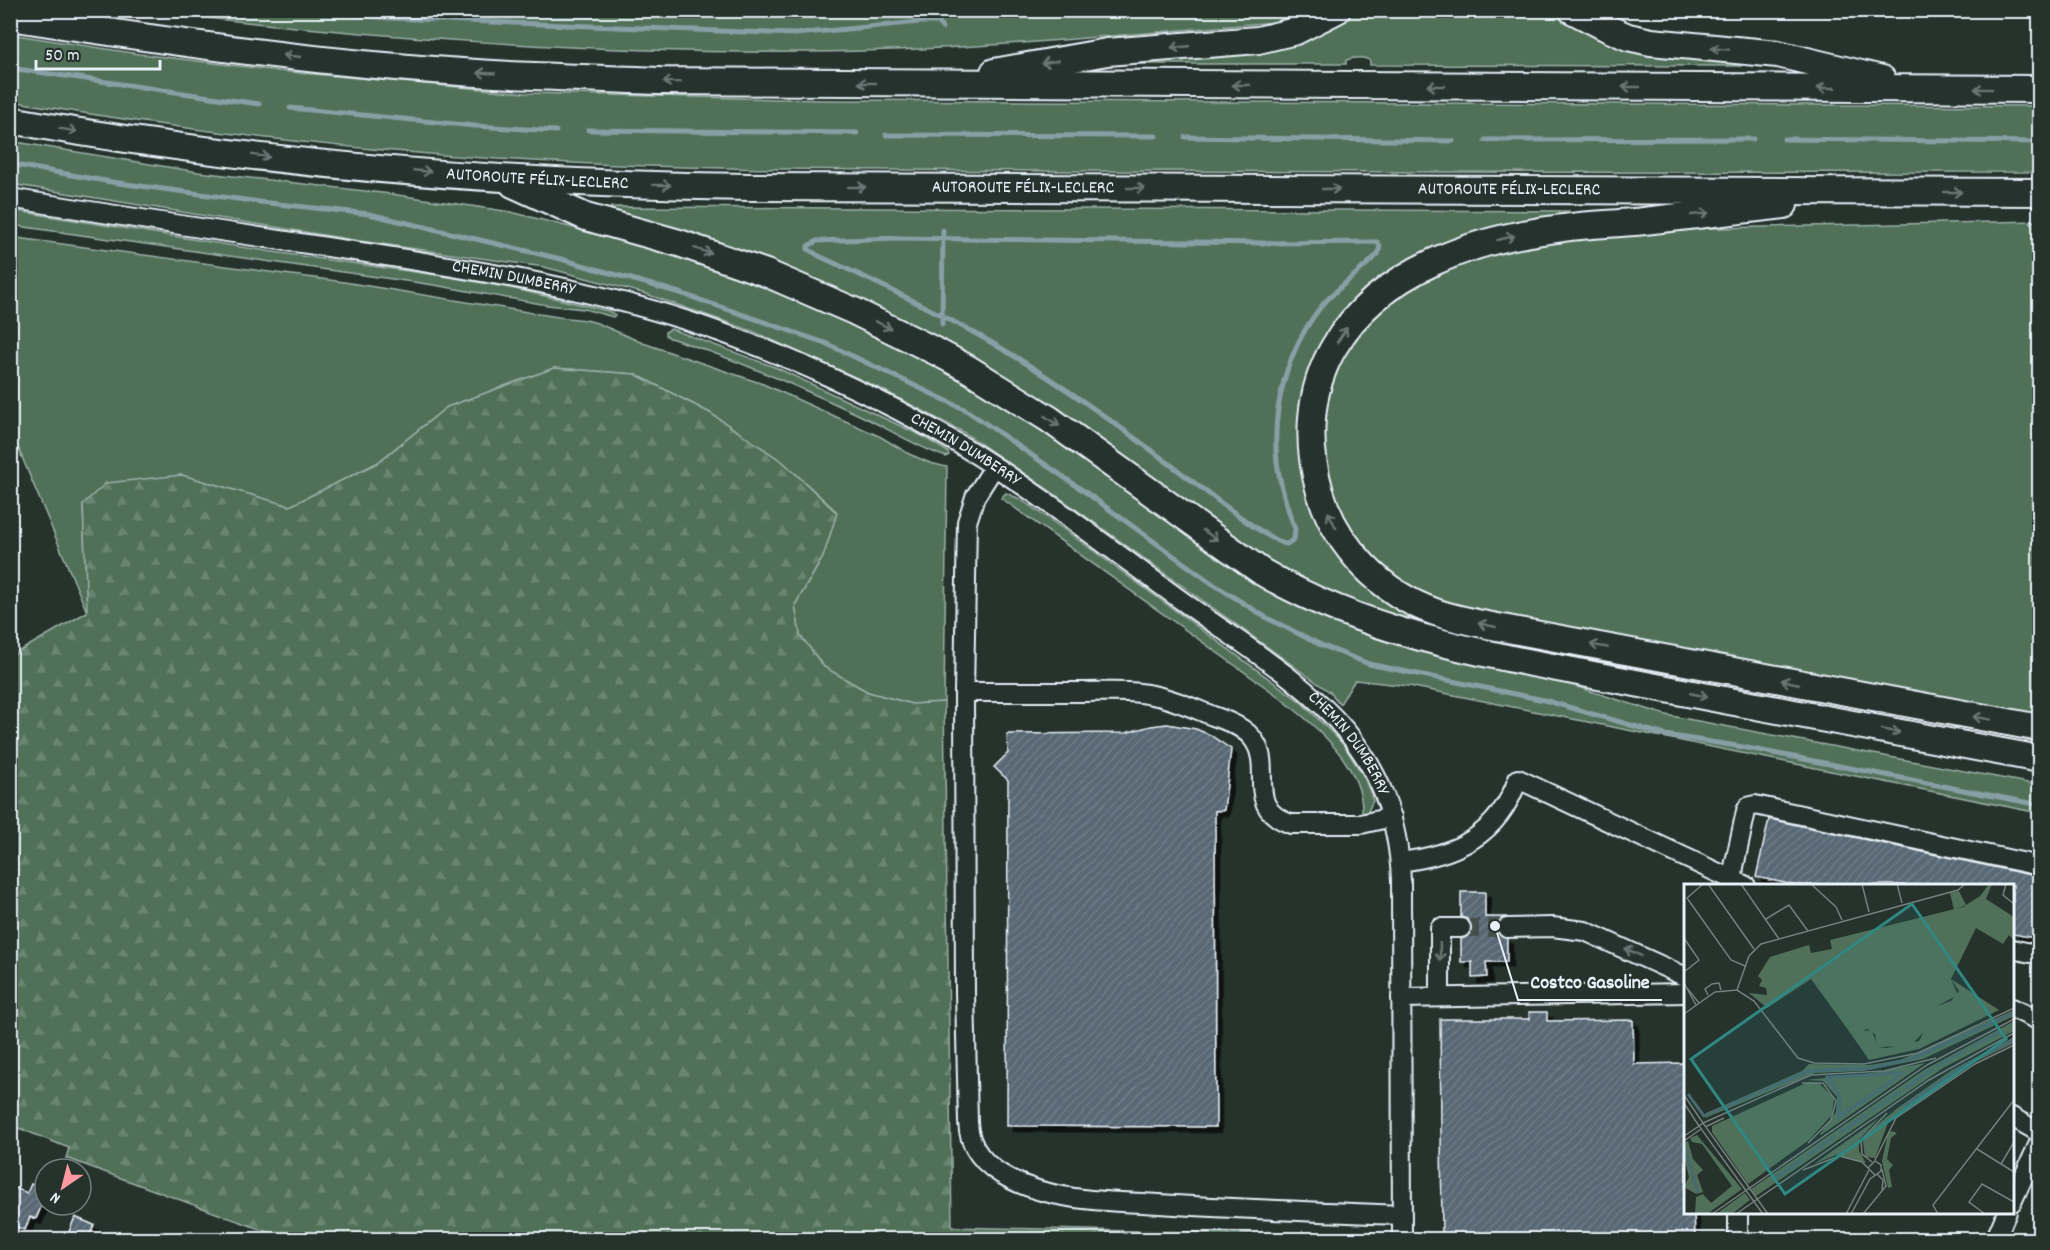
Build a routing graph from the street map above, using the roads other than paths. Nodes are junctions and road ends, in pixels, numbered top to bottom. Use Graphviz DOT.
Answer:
graph roads {
  1 [pos="1337,10"];
  2 [pos="1572,10"];
  3 [pos="10,18"];
  4 [pos="926,84"];
  5 [pos="1926,89"];
  6 [pos="2040,89"];
  7 [pos="10,120"];
  8 [pos="499,177"];
  9 [pos="1894,192"];
  10 [pos="2040,192"];
  11 [pos="10,198"];
  12 [pos="994,467"];
  13 [pos="964,692"];
  14 [pos="2040,728"];
  15 [pos="2040,759"];
  16 [pos="1392,817"];
  17 [pos="1400,862"];
  18 [pos="2040,866"];
  19 [pos="1737,883"];
  20 [pos="1461,928"];
  21 [pos="1507,928"];
  22 [pos="2014,949"];
  23 [pos="2040,955"];
  24 [pos="1684,976"];
  25 [pos="1684,993"];
  26 [pos="1440,997"];
  27 [pos="1401,998"];
  28 [pos="2014,1008"];
  29 [pos="2040,1021"];
  30 [pos="2014,1118"];
  31 [pos="2040,1133"];
  32 [pos="2040,1141"];
  33 [pos="2014,1200"];
  34 [pos="1738,1214"];
  35 [pos="2006,1214"];
  36 [pos="1401,1215"];
  37 [pos="1402,1239"];
  38 [pos="1738,1239"];
  39 [pos="1995,1239"];
  1 -- 4 [label="highway, one-way"];
  5 -- 2 [label="highway, one-way"];
  4 -- 3 [label="highway, one-way"];
  5 -- 4 [label="highway, one-way"];
  6 -- 5 [label="highway, one-way"];
  7 -- 8 [label="highway, AUTOROUTE FÉLIX-LECLERC, one-way"];
  8 -- 9 [label="highway, AUTOROUTE FÉLIX-LECLERC, one-way"];
  8 -- 15 [label="highway, one-way"];
  9 -- 10 [label="highway, AUTOROUTE FÉLIX-LECLERC, one-way"];
  14 -- 9 [label="highway, one-way"];
  11 -- 12 [label="street, CHEMIN DUMBERRY"];
  12 -- 13 [label="street"];
  12 -- 16 [label="street, CHEMIN DUMBERRY"];
  13 -- 16 [label="street"];
  13 -- 36 [label="street"];
  16 -- 17 [label="street, CHEMIN DUMBERRY"];
  17 -- 19 [label="street"];
  17 -- 27 [label="street, CHEMIN DUMBERRY"];
  18 -- 19 [label="street"];
  20 -- 26 [label="street, one-way"];
  24 -- 21 [label="street, one-way"];
  22 -- 23 [label="street"];
  25 -- 26 [label="street"];
  26 -- 27 [label="street"];
  27 -- 36 [label="street, CHEMIN DUMBERRY"];
  28 -- 29 [label="street"];
  30 -- 31 [label="street"];
  32 -- 33 [label="street"];
  34 -- 38 [label="street"];
  35 -- 39 [label="street"];
  36 -- 37 [label="street, CHEMIN DUMBERRY"];
}
